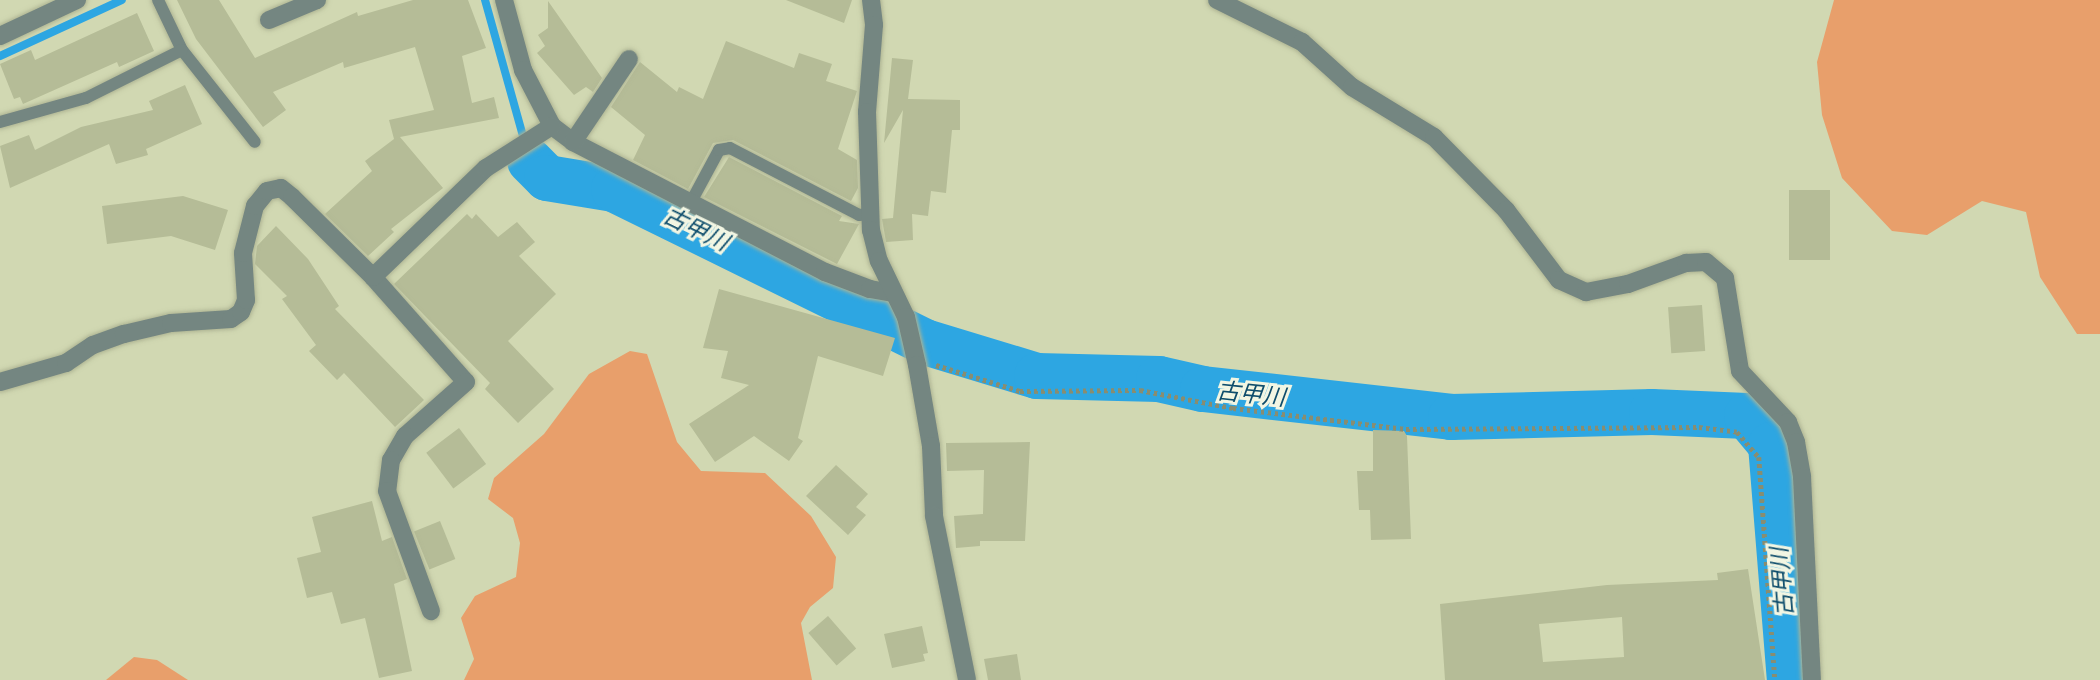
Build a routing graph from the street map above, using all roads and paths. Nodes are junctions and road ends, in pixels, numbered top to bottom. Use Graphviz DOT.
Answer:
graph roads {
  1 [pos="77,0"];
  2 [pos="158,0"];
  3 [pos="317,0"];
  4 [pos="504,0"];
  5 [pos="871,0"];
  6 [pos="1217,0"];
  7 [pos="269,20"];
  8 [pos="0,36"];
  9 [pos="182,50"];
  10 [pos="629,59"];
  11 [pos="0,122"];
  12 [pos="552,125"];
  13 [pos="256,142"];
  14 [pos="573,142"];
  15 [pos="691,202"];
  16 [pos="871,214"];
  17 [pos="373,277"];
  18 [pos="894,293"];
  19 [pos="917,365"];
  20 [pos="0,382"];
  21 [pos="431,611"];
  22 [pos="967,680"];
  23 [pos="1775,680"];
  24 [pos="1812,680"];
  1 -- 8 [label="street"];
  2 -- 9 [label="lane"];
  3 -- 7 [label="street"];
  4 -- 12 [label="street"];
  5 -- 16 [label="street"];
  6 -- 24 [label="street"];
  9 -- 11 [label="lane"];
  9 -- 13 [label="lane"];
  10 -- 14 [label="street"];
  12 -- 14 [label="street"];
  12 -- 17 [label="street"];
  14 -- 15 [label="street"];
  15 -- 16 [label="lane"];
  15 -- 18 [label="street"];
  16 -- 18 [label="street"];
  17 -- 20 [label="street"];
  17 -- 21 [label="street"];
  18 -- 19 [label="street"];
  19 -- 22 [label="street"];
  19 -- 23 [label="path"];
}
